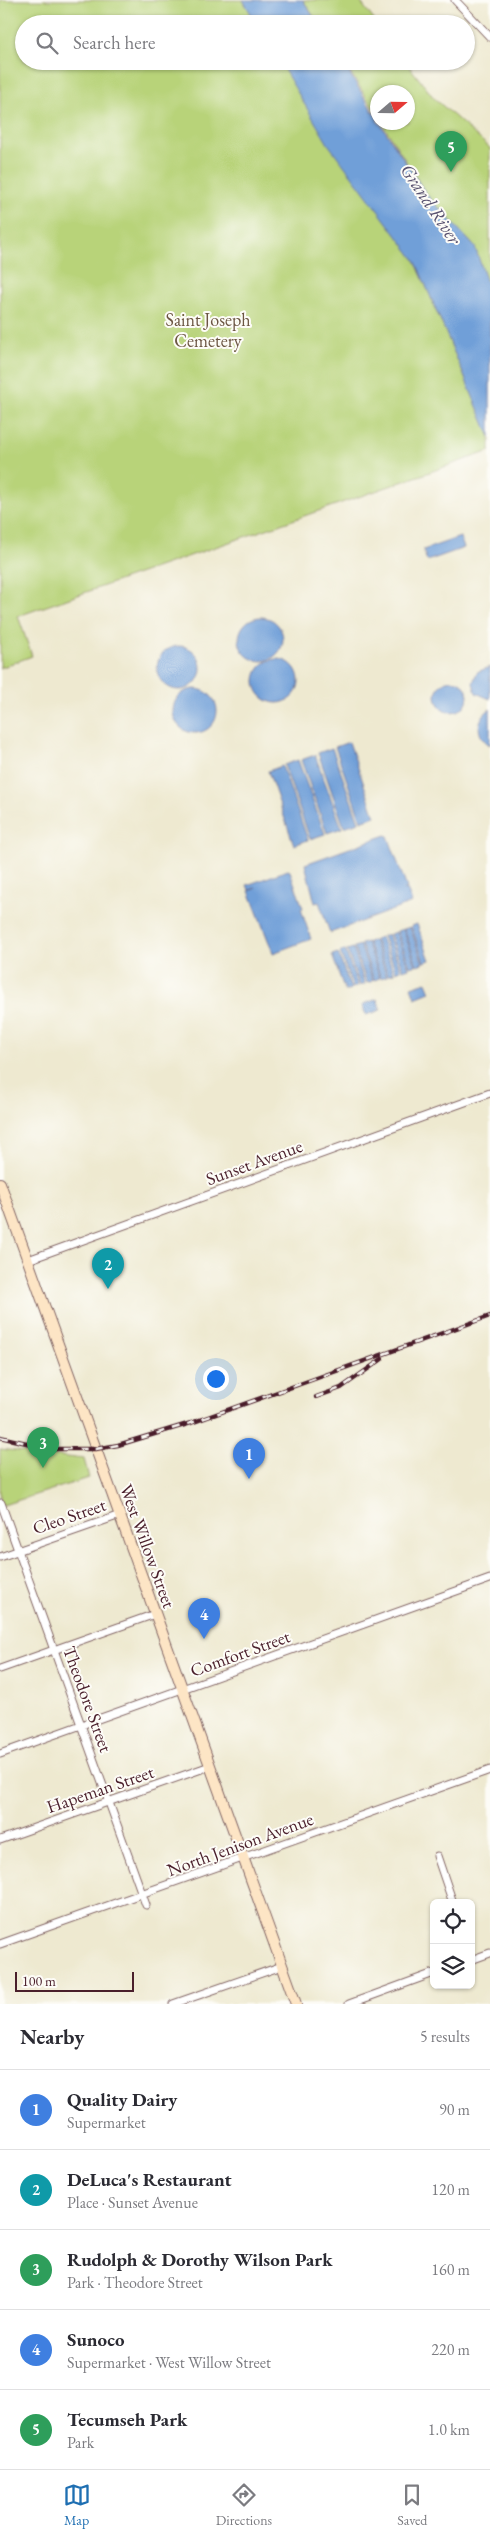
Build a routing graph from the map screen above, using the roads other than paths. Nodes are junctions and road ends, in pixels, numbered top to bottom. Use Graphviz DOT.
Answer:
graph roads {
  1 [pos="455,0"];
  2 [pos="470,15"];
  3 [pos="475,19"];
  4 [pos="489,33"];
  5 [pos="490,1093"];
  6 [pos="0,1183"];
  7 [pos="28,1260"];
  8 [pos="1,1503"];
  9 [pos="120,1515"];
  10 [pos="18,1550"];
  11 [pos="0,1557"];
  12 [pos="490,1579"];
  13 [pos="156,1614"];
  14 [pos="54,1650"];
  15 [pos="0,1669"];
  16 [pos="183,1690"];
  17 [pos="82,1726"];
  18 [pos="0,1754"];
  19 [pos="210,1766"];
  20 [pos="490,1770"];
  21 [pos="109,1801"];
  22 [pos="0,1840"];
  23 [pos="437,1856"];
  24 [pos="244,1859"];
  25 [pos="142,1894"];
  26 [pos="452,1899"];
  27 [pos="146,1906"];
  28 [pos="0,1944"];
  29 [pos="490,1953"];
  30 [pos="475,1956"];
  31 [pos="282,1966"];
  32 [pos="430,1974"];
  33 [pos="181,2003"];
  34 [pos="173,2004"];
  35 [pos="296,2004"];
  36 [pos="349,2004"];
  1 -- 2 [label="street"];
  3 -- 4 [label="street"];
  5 -- 7 [label="street, Sunset Avenue"];
  6 -- 7 [label="street, West Willow Street"];
  7 -- 9 [label="street, West Willow Street"];
  8 -- 10 [label="street, Theodore Street"];
  9 -- 10 [label="street, Cleo Street"];
  9 -- 13 [label="street, West Willow Street"];
  10 -- 11 [label="street, Cleo Street"];
  10 -- 14 [label="street, Theodore Street"];
  12 -- 16 [label="street, Comfort Street"];
  13 -- 14 [label="street"];
  13 -- 16 [label="street, West Willow Street"];
  14 -- 15 [label="street"];
  14 -- 17 [label="street, Theodore Street"];
  16 -- 17 [label="street, Comfort Street"];
  16 -- 19 [label="street, West Willow Street"];
  17 -- 18 [label="street, Comfort Street"];
  17 -- 21 [label="street, Theodore Street"];
  19 -- 21 [label="street, Hapeman Street"];
  19 -- 24 [label="street, West Willow Street"];
  20 -- 24 [label="street, North Jenison Avenue"];
  21 -- 22 [label="street, Hapeman Street"];
  21 -- 25 [label="street, Theodore Street"];
  23 -- 26 [label="street"];
  24 -- 25 [label="street, North Jenison Avenue"];
  24 -- 31 [label="street, West Willow Street"];
  25 -- 27 [label="street, Theodore Street"];
  25 -- 28 [label="street, North Jenison Avenue"];
  29 -- 30 [label="street"];
  31 -- 33 [label="street"];
  31 -- 35 [label="street, West Willow Street"];
  32 -- 36 [label="street"];
  33 -- 34 [label="street"];
}
